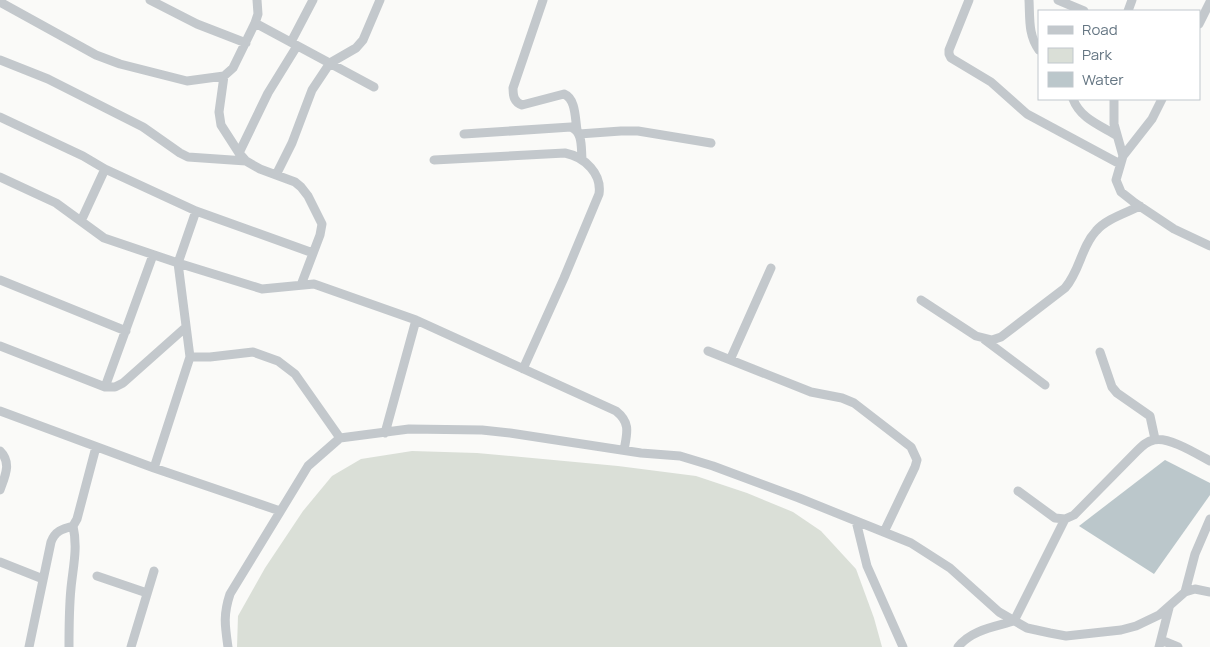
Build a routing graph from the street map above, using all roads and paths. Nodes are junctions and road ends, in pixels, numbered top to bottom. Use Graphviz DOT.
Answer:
graph roads {
  1 [pos="150,0"];
  2 [pos="257,0"];
  3 [pos="313,0"];
  4 [pos="380,0"];
  5 [pos="543,0"];
  6 [pos="969,0"];
  7 [pos="1029,0"];
  8 [pos="1058,0"];
  9 [pos="0,2"];
  10 [pos="1210,2"];
  11 [pos="1082,10"];
  12 [pos="1200,22"];
  13 [pos="255,23"];
  14 [pos="246,43"];
  15 [pos="294,44"];
  16 [pos="1038,48"];
  17 [pos="0,60"];
  18 [pos="330,63"];
  19 [pos="224,76"];
  20 [pos="374,87"];
  21 [pos="1074,100"];
  22 [pos="1114,100"];
  23 [pos="1162,100"];
  24 [pos="0,116"];
  25 [pos="578,132"];
  26 [pos="464,134"];
  27 [pos="1116,135"];
  28 [pos="711,143"];
  29 [pos="239,154"];
  30 [pos="582,158"];
  31 [pos="434,160"];
  32 [pos="1121,160"];
  33 [pos="246,161"];
  34 [pos="105,169"];
  35 [pos="276,175"];
  36 [pos="0,177"];
  37 [pos="1140,206"];
  38 [pos="196,211"];
  39 [pos="81,221"];
  40 [pos="1210,246"];
  41 [pos="313,253"];
  42 [pos="153,255"];
  43 [pos="178,263"];
  44 [pos="771,268"];
  45 [pos="0,280"];
  46 [pos="301,285"];
  47 [pos="921,300"];
  48 [pos="416,320"];
  49 [pos="186,327"];
  50 [pos="126,331"];
  51 [pos="984,339"];
  52 [pos="0,346"];
  53 [pos="708,351"];
  54 [pos="1100,352"];
  55 [pos="190,357"];
  56 [pos="730,360"];
  57 [pos="523,369"];
  58 [pos="1045,385"];
  59 [pos="105,387"];
  60 [pos="0,411"];
  61 [pos="385,433"];
  62 [pos="340,438"];
  63 [pos="1155,439"];
  64 [pos="96,447"];
  65 [pos="624,450"];
  66 [pos="0,451"];
  67 [pos="1210,461"];
  68 [pos="154,468"];
  69 [pos="0,490"];
  70 [pos="1018,491"];
  71 [pos="280,511"];
  72 [pos="1065,519"];
  73 [pos="1210,519"];
  74 [pos="856,521"];
  75 [pos="73,526"];
  76 [pos="884,532"];
  77 [pos="0,562"];
  78 [pos="154,571"];
  79 [pos="97,576"];
  80 [pos="43,579"];
  81 [pos="1185,592"];
  82 [pos="1210,592"];
  83 [pos="148,593"];
  84 [pos="1169,608"];
  85 [pos="1014,620"];
  86 [pos="1160,644"];
  87 [pos="29,647"];
  88 [pos="69,647"];
  89 [pos="131,647"];
  90 [pos="228,647"];
  91 [pos="903,647"];
  92 [pos="958,647"];
  93 [pos="1178,647"];
  1 -- 14 [label="street"];
  2 -- 13 [label="street"];
  3 -- 15 [label="street"];
  4 -- 18 [label="street"];
  5 -- 25 [label="street"];
  6 -- 32 [label="street"];
  7 -- 16 [label="street"];
  8 -- 11 [label="street"];
  9 -- 19 [label="street"];
  10 -- 12 [label="street"];
  13 -- 14 [label="street"];
  13 -- 15 [label="street"];
  14 -- 19 [label="street"];
  15 -- 18 [label="street"];
  15 -- 29 [label="street"];
  17 -- 33 [label="street"];
  18 -- 20 [label="street"];
  18 -- 35 [label="street"];
  19 -- 29 [label="street"];
  21 -- 27 [label="street"];
  22 -- 27 [label="street"];
  23 -- 32 [label="street"];
  24 -- 34 [label="street"];
  25 -- 26 [label="street"];
  25 -- 28 [label="street"];
  25 -- 30 [label="street"];
  27 -- 32 [label="street"];
  29 -- 33 [label="street"];
  30 -- 31 [label="street"];
  30 -- 57 [label="street"];
  32 -- 37 [label="street"];
  33 -- 35 [label="street"];
  34 -- 38 [label="street"];
  34 -- 39 [label="street"];
  35 -- 41 [label="street"];
  36 -- 39 [label="street"];
  37 -- 40 [label="street"];
  37 -- 51 [label="street"];
  38 -- 41 [label="street"];
  38 -- 43 [label="street"];
  39 -- 42 [label="street"];
  41 -- 46 [label="street"];
  42 -- 43 [label="street"];
  42 -- 50 [label="street"];
  43 -- 46 [label="street"];
  43 -- 49 [label="street"];
  44 -- 56 [label="street"];
  45 -- 50 [label="street"];
  46 -- 48 [label="street"];
  47 -- 51 [label="street"];
  48 -- 57 [label="street"];
  48 -- 61 [label="street"];
  49 -- 55 [label="street"];
  49 -- 59 [label="street"];
  50 -- 59 [label="street"];
  51 -- 58 [label="street"];
  52 -- 59 [label="street"];
  53 -- 56 [label="street"];
  54 -- 63 [label="street"];
  55 -- 62 [label="street"];
  55 -- 68 [label="street"];
  56 -- 76 [label="street"];
  57 -- 65 [label="street"];
  60 -- 64 [label="street"];
  61 -- 62 [label="street"];
  61 -- 65 [label="street"];
  62 -- 71 [label="street"];
  63 -- 67 [label="street"];
  63 -- 72 [label="street"];
  64 -- 68 [label="street"];
  64 -- 75 [label="street"];
  65 -- 74 [label="street"];
  66 -- 69 [label="street"];
  68 -- 71 [label="street"];
  70 -- 72 [label="street"];
  71 -- 90 [label="street"];
  72 -- 85 [label="street"];
  73 -- 81 [label="street"];
  74 -- 76 [label="street"];
  74 -- 91 [label="street"];
  75 -- 80 [label="street"];
  75 -- 88 [label="street"];
  76 -- 85 [label="street"];
  77 -- 80 [label="street"];
  78 -- 83 [label="street"];
  79 -- 83 [label="street"];
  80 -- 87 [label="street"];
  81 -- 82 [label="street"];
  81 -- 84 [label="street"];
  83 -- 89 [label="street"];
  84 -- 85 [label="street"];
  84 -- 86 [label="street"];
  85 -- 92 [label="street"];
  86 -- 93 [label="street"];
}
